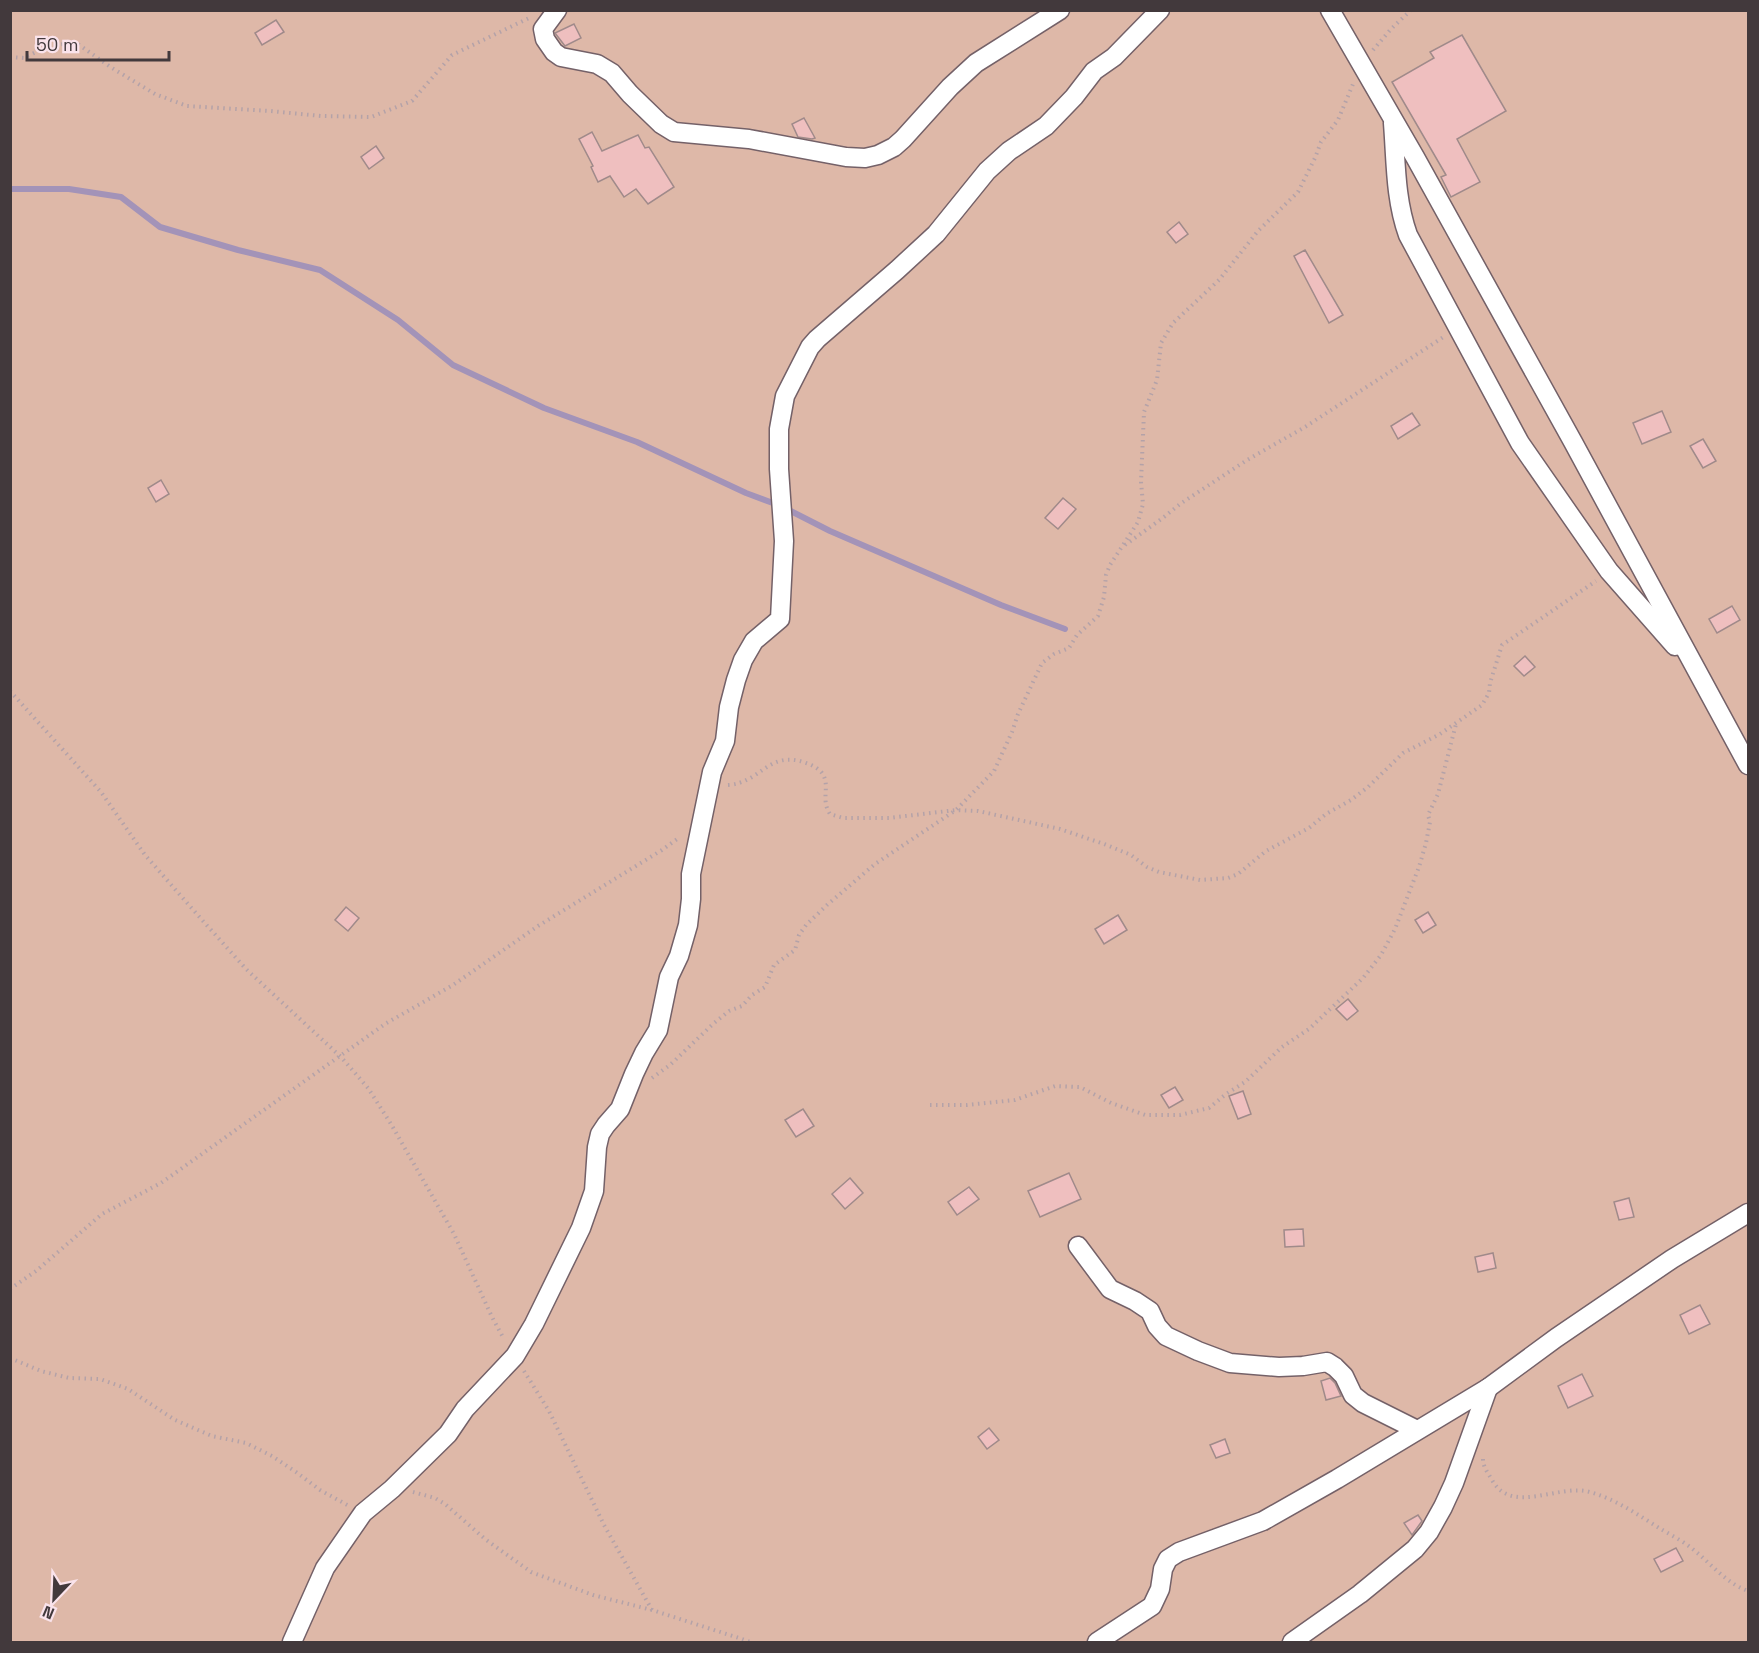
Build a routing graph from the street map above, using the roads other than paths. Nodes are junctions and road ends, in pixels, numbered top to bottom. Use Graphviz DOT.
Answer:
graph roads {
  1 [pos="557,10"];
  2 [pos="1060,10"];
  3 [pos="1160,10"];
  4 [pos="1330,10"];
  5 [pos="1393,118"];
  6 [pos="1697,670"];
  7 [pos="1749,765"];
  8 [pos="1749,1213"];
  9 [pos="1078,1246"];
  10 [pos="1488,1388"];
  11 [pos="1418,1430"];
  12 [pos="292,1642"];
  13 [pos="1097,1642"];
  14 [pos="1292,1642"];
  1 -- 2 [label="street"];
  3 -- 12 [label="street"];
  4 -- 5 [label="street"];
  5 -- 6 [label="street"];
  5 -- 6 [label="street"];
  6 -- 7 [label="street"];
  8 -- 10 [label="street"];
  9 -- 11 [label="street"];
  10 -- 11 [label="street"];
  10 -- 14 [label="street"];
  11 -- 13 [label="street"];
}
